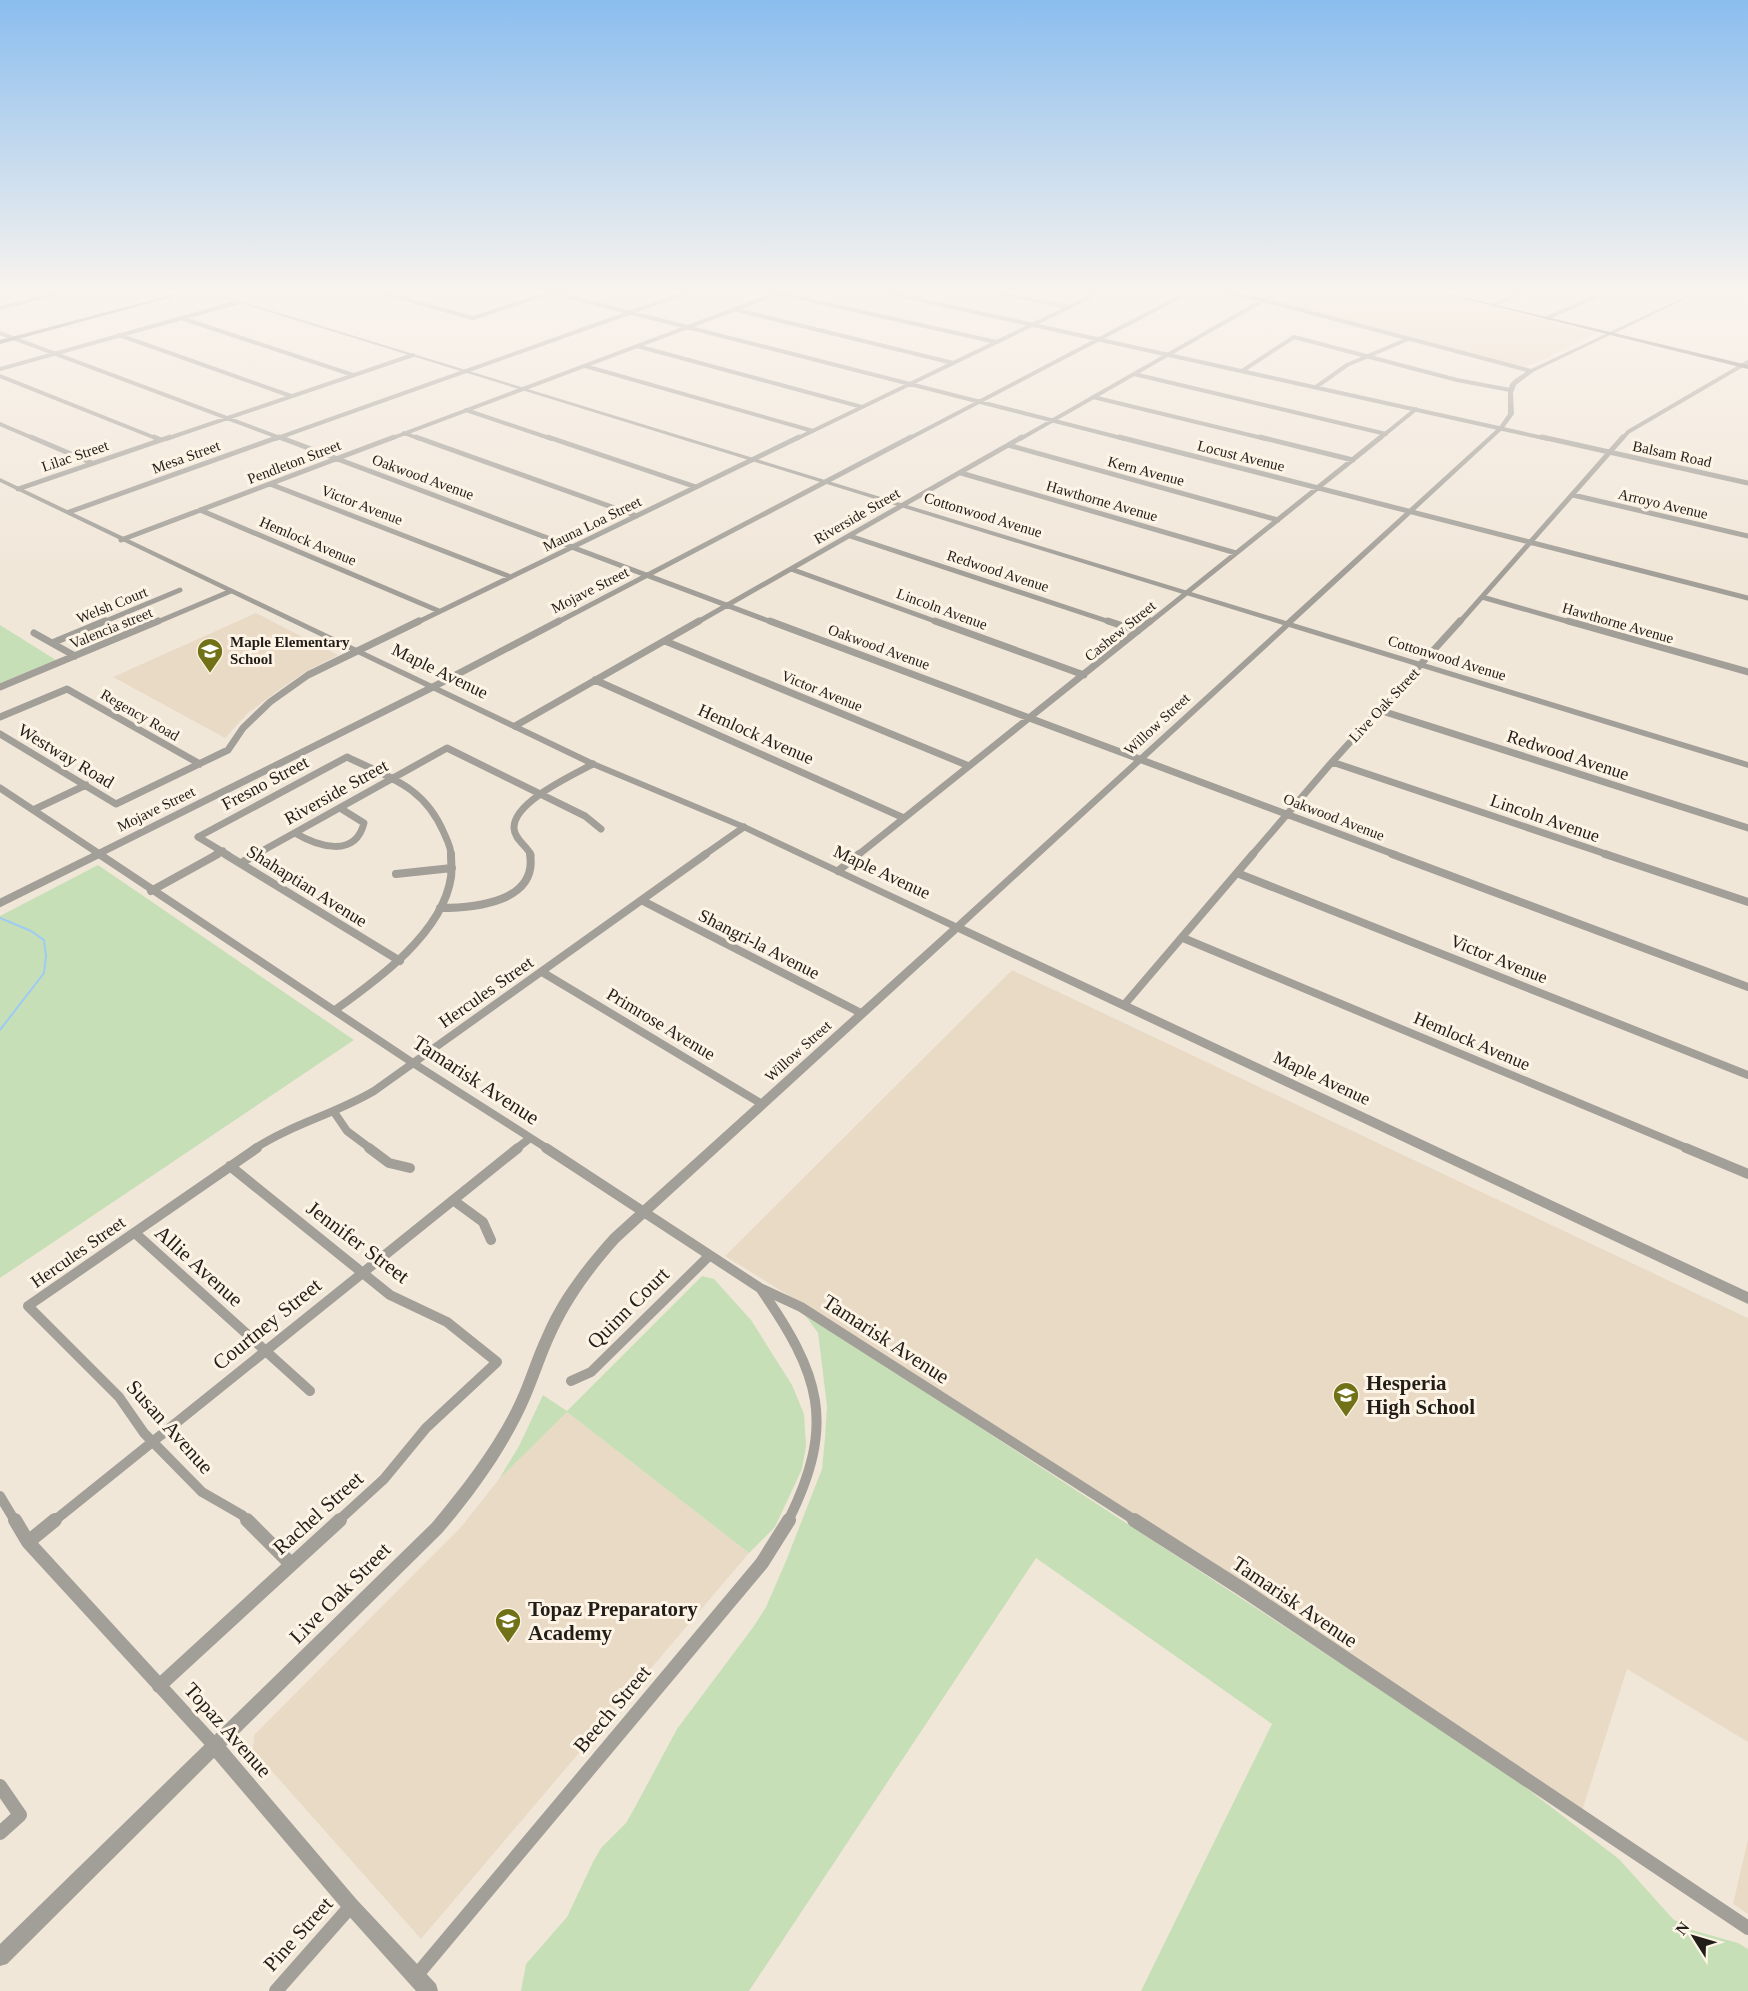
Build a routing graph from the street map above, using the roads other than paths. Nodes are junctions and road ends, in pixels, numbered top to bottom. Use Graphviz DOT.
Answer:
graph roads {
  1 [pos="25,386"];
  2 [pos="140,386"];
  3 [pos="263,386"];
  4 [pos="322,386"];
  5 [pos="423,386"];
  6 [pos="513,386"];
  7 [pos="531,386"];
  8 [pos="657,386"];
  9 [pos="787,386"];
  10 [pos="904,386"];
  11 [pos="916,386"];
  12 [pos="1010,386"];
  13 [pos="1113,386"];
  14 [pos="1184,386"];
  15 [pos="1311,386"];
  16 [pos="1488,386"];
  17 [pos="1513,386"];
  18 [pos="1709,386"];
  19 [pos="1316,387"];
  20 [pos="523,389"];
  21 [pos="1510,390"];
  22 [pos="292,396"];
  23 [pos="1093,397"];
  24 [pos="980,402"];
  25 [pos="862,406"];
  26 [pos="1416,409"];
  27 [pos="465,410"];
  28 [pos="227,418"];
  29 [pos="1053,420"];
  30 [pos="0,424"];
  31 [pos="1501,428"];
  32 [pos="813,431"];
  33 [pos="404,434"];
  34 [pos="1386,434"];
  35 [pos="278,437"];
  36 [pos="161,440"];
  37 [pos="1008,445"];
  38 [pos="1610,452"];
  39 [pos="335,459"];
  40 [pos="755,459"];
  41 [pos="1353,460"];
  42 [pos="92,464"];
  43 [pos="961,472"];
  44 [pos="0,480"];
  45 [pos="828,482"];
  46 [pos="1748,483"];
  47 [pos="270,484"];
  48 [pos="696,487"];
  49 [pos="1318,488"];
  50 [pos="18,489"];
  51 [pos="1573,495"];
  52 [pos="904,505"];
  53 [pos="200,510"];
  54 [pos="1409,511"];
  55 [pos="69,512"];
  56 [pos="638,516"];
  57 [pos="1278,520"];
  58 [pos="850,536"];
  59 [pos="1748,536"];
  60 [pos="122,540"];
  61 [pos="1530,542"];
  62 [pos="574,546"];
  63 [pos="1236,553"];
  64 [pos="791,569"];
  65 [pos="648,575"];
  66 [pos="511,577"];
  67 [pos="180,590"];
  68 [pos="231,591"];
  69 [pos="1187,592"];
  70 [pos="1482,597"];
  71 [pos="1748,598"];
  72 [pos="728,605"];
  73 [pos="439,611"];
  74 [pos="1288,623"];
  75 [pos="1138,631"];
  76 [pos="34,633"];
  77 [pos="665,641"];
  78 [pos="52,643"];
  79 [pos="356,651"];
  80 [pos="75,656"];
  81 [pos="1422,664"];
  82 [pos="1748,672"];
  83 [pos="1084,675"];
  84 [pos="595,680"];
  85 [pos="0,687"];
  86 [pos="431,688"];
  87 [pos="1378,710"];
  88 [pos="0,717"];
  89 [pos="1030,717"];
  90 [pos="515,726"];
  91 [pos="0,734"];
  92 [pos="1140,759"];
  93 [pos="1332,762"];
  94 [pos="200,764"];
  95 [pos="593,764"];
  96 [pos="1748,765"];
  97 [pos="969,766"];
  98 [pos="390,779"];
  99 [pos="86,785"];
  100 [pos="0,788"];
  101 [pos="541,795"];
  102 [pos="116,804"];
  103 [pos="340,807"];
  104 [pos="33,810"];
  105 [pos="1288,814"];
  106 [pos="904,818"];
  107 [pos="744,827"];
  108 [pos="1748,828"];
  109 [pos="601,829"];
  110 [pos="295,832"];
  111 [pos="198,837"];
  112 [pos="223,851"];
  113 [pos="96,854"];
  114 [pos="241,863"];
  115 [pos="452,868"];
  116 [pos="838,871"];
  117 [pos="1238,873"];
  118 [pos="396,874"];
  119 [pos="152,891"];
  120 [pos="643,901"];
  121 [pos="1748,902"];
  122 [pos="0,903"];
  123 [pos="440,908"];
  124 [pos="957,928"];
  125 [pos="1183,938"];
  126 [pos="400,961"];
  127 [pos="542,972"];
  128 [pos="1748,987"];
  129 [pos="1124,1005"];
  130 [pos="335,1010"];
  131 [pos="861,1013"];
  132 [pos="413,1063"];
  133 [pos="1748,1075"];
  134 [pos="762,1104"];
  135 [pos="334,1112"];
  136 [pos="530,1138"];
  137 [pos="230,1166"];
  138 [pos="410,1168"];
  139 [pos="1748,1174"];
  140 [pos="453,1200"];
  141 [pos="643,1210"];
  142 [pos="135,1233"];
  143 [pos="491,1240"];
  144 [pos="708,1256"];
  145 [pos="362,1274"];
  146 [pos="760,1288"];
  147 [pos="1748,1298"];
  148 [pos="28,1306"];
  149 [pos="265,1351"];
  150 [pos="497,1362"];
  151 [pos="571,1381"];
  152 [pos="310,1391"];
  153 [pos="152,1441"];
  154 [pos="0,1496"];
  155 [pos="28,1542"];
  156 [pos="291,1564"];
  157 [pos="159,1686"];
  158 [pos="215,1746"];
  159 [pos="0,1786"];
  160 [pos="0,1833"];
  161 [pos="351,1906"];
  162 [pos="1748,1928"];
  163 [pos="0,1957"];
  164 [pos="416,1977"];
  165 [pos="276,1991"];
  166 [pos="429,1991"];
  1 -- 36 [label="street"];
  2 -- 28 [label="street, Oakwood Avenue"];
  3 -- 22 [label="street"];
  4 -- 22 [label="street, Lilac Street"];
  5 -- 35 [label="street, Mesa Street"];
  6 -- 20 [label="street, Cottonwood Avenue"];
  7 -- 20 [label="street, Pendleton Street"];
  8 -- 32 [label="street"];
  9 -- 25 [label="street"];
  10 -- 25 [label="street, Mauna Loa Street"];
  11 -- 24 [label="street, Locust Avenue"];
  12 -- 24 [label="street, Mojave Street"];
  13 -- 23 [label="street, Riverside Street"];
  14 -- 34 [label="street"];
  15 -- 19 [label="street, Balsam Road"];
  16 -- 21 [label="street"];
  17 -- 21 [label="street"];
  18 -- 38 [label="street, Live Oak Street"];
  19 -- 26 [label="street, Balsam Road"];
  20 -- 27 [label="street, Pendleton Street"];
  20 -- 40 [label="street, Cottonwood Avenue"];
  21 -- 31 [label="street, Willow Street"];
  22 -- 28 [label="street, Lilac Street"];
  23 -- 29 [label="street, Riverside Street"];
  23 -- 41 [label="street"];
  24 -- 29 [label="street, Locust Avenue"];
  24 -- 45 [label="street, Mojave Street"];
  25 -- 32 [label="street, Mauna Loa Street"];
  26 -- 31 [label="street, Balsam Road"];
  26 -- 34 [label="street, Cashew Street"];
  27 -- 33 [label="street, Pendleton Street"];
  27 -- 48 [label="street"];
  28 -- 35 [label="street, Oakwood Avenue"];
  28 -- 36 [label="street, Lilac Street"];
  29 -- 37 [label="street, Riverside Street"];
  29 -- 49 [label="street, Locust Avenue"];
  30 -- 42 [label="street"];
  31 -- 38 [label="street, Balsam Road"];
  31 -- 54 [label="street, Willow Street"];
  32 -- 40 [label="street, Mauna Loa Street"];
  33 -- 39 [label="street, Pendleton Street"];
  33 -- 56 [label="street"];
  34 -- 41 [label="street, Cashew Street"];
  35 -- 39 [label="street, Oakwood Avenue"];
  35 -- 55 [label="street, Mesa Street"];
  36 -- 42 [label="street, Lilac Street"];
  37 -- 43 [label="street, Riverside Street"];
  37 -- 57 [label="street, Kern Avenue"];
  38 -- 46 [label="street, Balsam Road"];
  38 -- 51 [label="street, Live Oak Street"];
  39 -- 47 [label="street, Pendleton Street"];
  39 -- 62 [label="street, Oakwood Avenue"];
  40 -- 45 [label="street, Cottonwood Avenue"];
  40 -- 48 [label="street, Mauna Loa Street"];
  41 -- 49 [label="street, Cashew Street"];
  42 -- 50 [label="street, Lilac Street"];
  43 -- 52 [label="street, Riverside Street"];
  43 -- 63 [label="street, Hawthorne Avenue"];
  44 -- 50 [label="street, Maple Avenue"];
  45 -- 52 [label="street, Cottonwood Avenue"];
  45 -- 65 [label="street, Mojave Street"];
  47 -- 53 [label="street, Pendleton Street"];
  47 -- 66 [label="street, Victor Avenue"];
  48 -- 56 [label="street, Mauna Loa Street"];
  49 -- 54 [label="street, Locust Avenue"];
  49 -- 57 [label="street, Cashew Street"];
  50 -- 55 [label="street, Maple Avenue"];
  51 -- 59 [label="street, Arroyo Avenue"];
  51 -- 61 [label="street, Live Oak Street"];
  52 -- 58 [label="street, Riverside Street"];
  52 -- 69 [label="street, Cottonwood Avenue"];
  53 -- 60 [label="street, Pendleton Street"];
  53 -- 73 [label="street, Hemlock Avenue"];
  54 -- 61 [label="street, Locust Avenue"];
  54 -- 74 [label="street, Willow Street"];
  55 -- 60 [label="street, Maple Avenue"];
  56 -- 62 [label="street, Mauna Loa Street"];
  57 -- 63 [label="street, Cashew Street"];
  58 -- 64 [label="street, Riverside Street"];
  58 -- 75 [label="street, Redwood Avenue"];
  60 -- 68 [label="street, Maple Avenue"];
  61 -- 70 [label="street, Live Oak Street"];
  61 -- 71 [label="street, Locust Avenue"];
  62 -- 65 [label="street, Oakwood Avenue"];
  62 -- 66 [label="street, Mauna Loa Street"];
  63 -- 69 [label="street, Cashew Street"];
  64 -- 72 [label="street, Riverside Street"];
  64 -- 83 [label="street, Lincoln Avenue"];
  65 -- 72 [label="street, Oakwood Avenue"];
  65 -- 86 [label="street, Mojave Street"];
  66 -- 73 [label="street, Mauna Loa Street"];
  67 -- 78 [label="street, Welsh Court"];
  68 -- 79 [label="street, Maple Avenue"];
  68 -- 80 [label="street, Valencia street"];
  69 -- 74 [label="street, Cottonwood Avenue"];
  69 -- 75 [label="street, Cashew Street"];
  70 -- 81 [label="street, Live Oak Street"];
  70 -- 82 [label="street, Hawthorne Avenue"];
  72 -- 77 [label="street, Riverside Street"];
  72 -- 89 [label="street, Oakwood Avenue"];
  73 -- 79 [label="street, Mauna Loa Street"];
  74 -- 81 [label="street, Cottonwood Avenue"];
  74 -- 92 [label="street, Willow Street"];
  75 -- 83 [label="street, Cashew Street"];
  76 -- 78 [label="street"];
  77 -- 84 [label="street, Riverside Street"];
  77 -- 97 [label="street, Victor Avenue"];
  78 -- 80 [label="street"];
  79 -- 86 [label="street, Maple Avenue"];
  79 -- 94 [label="street, Mauna Loa Street"];
  80 -- 85 [label="street, Valencia street"];
  81 -- 87 [label="street, Live Oak Street"];
  81 -- 96 [label="street, Cottonwood Avenue"];
  83 -- 89 [label="street, Cashew Street"];
  84 -- 90 [label="street, Riverside Street"];
  84 -- 106 [label="street, Hemlock Avenue"];
  86 -- 90 [label="street, Maple Avenue"];
  86 -- 113 [label="street, Mojave Street"];
  87 -- 93 [label="street, Live Oak Street"];
  87 -- 108 [label="street, Redwood Avenue"];
  88 -- 94 [label="street, Regency Road"];
  89 -- 92 [label="street, Oakwood Avenue"];
  89 -- 97 [label="street, Cashew Street"];
  90 -- 95 [label="street, Maple Avenue"];
  91 -- 99 [label="street, Westway Road"];
  92 -- 105 [label="street, Oakwood Avenue"];
  92 -- 124 [label="street, Willow Street"];
  93 -- 105 [label="street, Live Oak Street"];
  93 -- 121 [label="street, Lincoln Avenue"];
  94 -- 102 [label="street, Mauna Loa Street"];
  95 -- 101 [label="street"];
  95 -- 107 [label="street, Maple Avenue"];
  97 -- 106 [label="street, Cashew Street"];
  98 -- 101 [label="street, Riverside Street"];
  98 -- 103 [label="street, Riverside Street"];
  98 -- 111 [label="street, Fresno Street"];
  98 -- 115 [label="street"];
  99 -- 102 [label="street, Westway Road"];
  99 -- 104 [label="street"];
  100 -- 104 [label="street, Tamarisk Avenue"];
  101 -- 109 [label="street"];
  101 -- 123 [label="street"];
  103 -- 110 [label="street, Riverside Street"];
  103 -- 110 [label="street"];
  104 -- 113 [label="street, Tamarisk Avenue"];
  105 -- 117 [label="street, Live Oak Street"];
  105 -- 128 [label="street, Oakwood Avenue"];
  106 -- 116 [label="street, Cashew Street"];
  107 -- 116 [label="street, Maple Avenue"];
  107 -- 120 [label="street, Hercules Street"];
  110 -- 114 [label="street, Riverside Street"];
  111 -- 112 [label="street, Shahaptian Avenue"];
  112 -- 114 [label="street, Shahaptian Avenue"];
  112 -- 119 [label="street"];
  113 -- 119 [label="street, Tamarisk Avenue"];
  113 -- 122 [label="street, Mojave Street"];
  114 -- 126 [label="street, Shahaptian Avenue"];
  115 -- 118 [label="street"];
  115 -- 123 [label="street"];
  116 -- 124 [label="street, Maple Avenue"];
  117 -- 125 [label="street, Live Oak Street"];
  117 -- 133 [label="street, Victor Avenue"];
  119 -- 130 [label="street, Tamarisk Avenue"];
  120 -- 127 [label="street, Hercules Street"];
  120 -- 131 [label="street, Shangri-la Avenue"];
  123 -- 126 [label="street"];
  124 -- 129 [label="street, Maple Avenue"];
  124 -- 131 [label="street, Willow Street"];
  125 -- 129 [label="street, Live Oak Street"];
  125 -- 139 [label="street, Hemlock Avenue"];
  126 -- 130 [label="street"];
  127 -- 132 [label="street, Hercules Street"];
  127 -- 134 [label="street, Primrose Avenue"];
  129 -- 147 [label="street, Maple Avenue"];
  130 -- 132 [label="street, Tamarisk Avenue"];
  131 -- 134 [label="street, Willow Street"];
  132 -- 135 [label="street, Hercules Street"];
  132 -- 136 [label="street, Tamarisk Avenue"];
  134 -- 141 [label="street, Willow Street"];
  135 -- 137 [label="street, Hercules Street"];
  135 -- 138 [label="street"];
  136 -- 140 [label="street, Courtney Street"];
  136 -- 141 [label="street, Tamarisk Avenue"];
  137 -- 142 [label="street, Hercules Street"];
  137 -- 145 [label="street, Jennifer Street"];
  140 -- 143 [label="street"];
  140 -- 145 [label="street, Courtney Street"];
  141 -- 144 [label="street, Tamarisk Avenue"];
  141 -- 158 [label="street, Live Oak Street"];
  142 -- 148 [label="street, Hercules Street"];
  142 -- 149 [label="street, Allie Avenue"];
  144 -- 146 [label="street, Tamarisk Avenue"];
  144 -- 151 [label="street, Quinn Court"];
  145 -- 149 [label="street, Courtney Street"];
  145 -- 150 [label="street, Jennifer Street"];
  146 -- 162 [label="street, Tamarisk Avenue"];
  146 -- 164 [label="street, Beech Street"];
  148 -- 153 [label="street, Susan Avenue"];
  149 -- 152 [label="street, Allie Avenue"];
  149 -- 153 [label="street, Courtney Street"];
  150 -- 156 [label="street, Rachel Street"];
  153 -- 155 [label="street, Courtney Street"];
  153 -- 156 [label="street, Susan Avenue"];
  154 -- 155 [label="street, Topaz Avenue"];
  155 -- 157 [label="street, Topaz Avenue"];
  156 -- 157 [label="street, Rachel Street"];
  157 -- 158 [label="street, Topaz Avenue"];
  158 -- 161 [label="street, Topaz Avenue"];
  158 -- 163 [label="street, Live Oak Street"];
  159 -- 160 [label="street"];
  161 -- 164 [label="street, Topaz Avenue"];
  161 -- 165 [label="street, Pine Street"];
  164 -- 166 [label="street, Topaz Avenue"];
}
